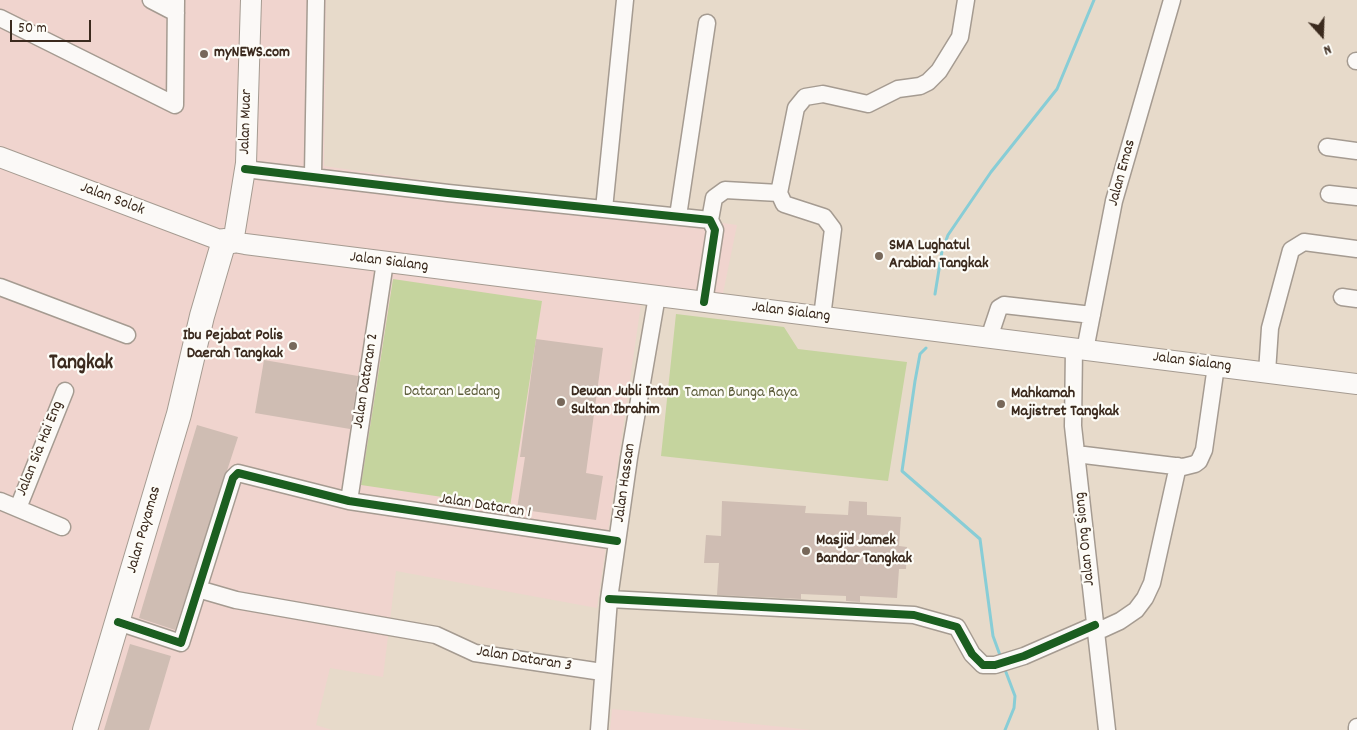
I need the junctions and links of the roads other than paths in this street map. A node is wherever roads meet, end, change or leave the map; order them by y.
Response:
1 (151, 0) edge
2 (240, 0) edge
3 (251, 0) edge
4 (316, 0) edge
5 (625, 0) edge
6 (966, 0) edge
7 (1172, 0) edge
8 (176, 7) edge
9 (0, 18) edge
10 (707, 23) dead end
11 (1327, 148) dead end
12 (1357, 151) edge
13 (0, 157) edge
14 (245, 169) junction
15 (313, 175) junction
16 (779, 193) junction
17 (1329, 194) dead end
18 (1357, 197) edge
19 (604, 210) junction
20 (685, 217) junction
21 (710, 220) junction
22 (229, 242) junction
23 (1357, 249) edge
24 (385, 262) junction
25 (0, 288) edge
26 (657, 296) junction
27 (704, 302) junction
28 (1092, 315) junction
29 (822, 317) junction
30 (127, 335) dead end
31 (989, 338) junction
32 (1079, 349) junction
33 (1216, 366) junction
34 (1267, 372) junction
35 (1357, 384) edge
36 (65, 391) dead end
37 (1076, 454) junction
38 (1178, 466) junction
39 (0, 501) edge
40 (349, 501) junction
41 (18, 508) junction
42 (62, 527) dead end
43 (617, 541) junction
44 (198, 588) junction
45 (609, 599) junction
46 (118, 622) junction
47 (1096, 629) junction
48 (602, 672) junction
49 (85, 730) edge
50 (599, 730) edge
51 (1107, 730) edge

1 - 8 street
2 - 22 main road, Jalan Muar
3 - 14 main road, Jalan Muar
4 - 15 street
5 - 19 street
6 - 16 street
7 - 28 street, Jalan Emas
8 - 9 street
10 - 20 street
11 - 12 street
13 - 22 main road, Jalan Solok
14 - 15 street
14 - 22 main road, Jalan Muar
15 - 19 street
16 - 21 street
16 - 29 street
17 - 18 street
19 - 20 street
20 - 21 street
21 - 27 street
22 - 24 main road, Jalan Sialang
22 - 46 highway, Jalan Payamas
23 - 34 street
24 - 26 main road, Jalan Sialang
24 - 40 street, Jalan Dataran 2
25 - 30 street
26 - 27 main road, Jalan Sialang
26 - 43 street, Jalan Hassan
27 - 29 main road, Jalan Sialang
28 - 31 street
28 - 32 street, Jalan Emas
29 - 31 main road, Jalan Sialang
31 - 32 main road, Jalan Sialang
32 - 33 main road, Jalan Sialang
32 - 37 street, Jalan Ong Siong
33 - 34 main road, Jalan Sialang
33 - 38 street
34 - 35 main road, Jalan Sialang
36 - 41 street, Jalan Sia Hai Eng
37 - 38 street
37 - 47 street, Jalan Ong Siong
38 - 47 street
39 - 41 street
40 - 43 street, Jalan Dataran 1
40 - 44 street, Jalan Dataran 1
41 - 42 street
43 - 45 street, Jalan Hassan
44 - 46 street
44 - 48 street, Jalan Dataran 3
45 - 47 street
45 - 48 street, Jalan Hassan
46 - 49 highway, Jalan Payamas
47 - 51 street, Jalan Ong Siong
48 - 50 street, Jalan Hassan

